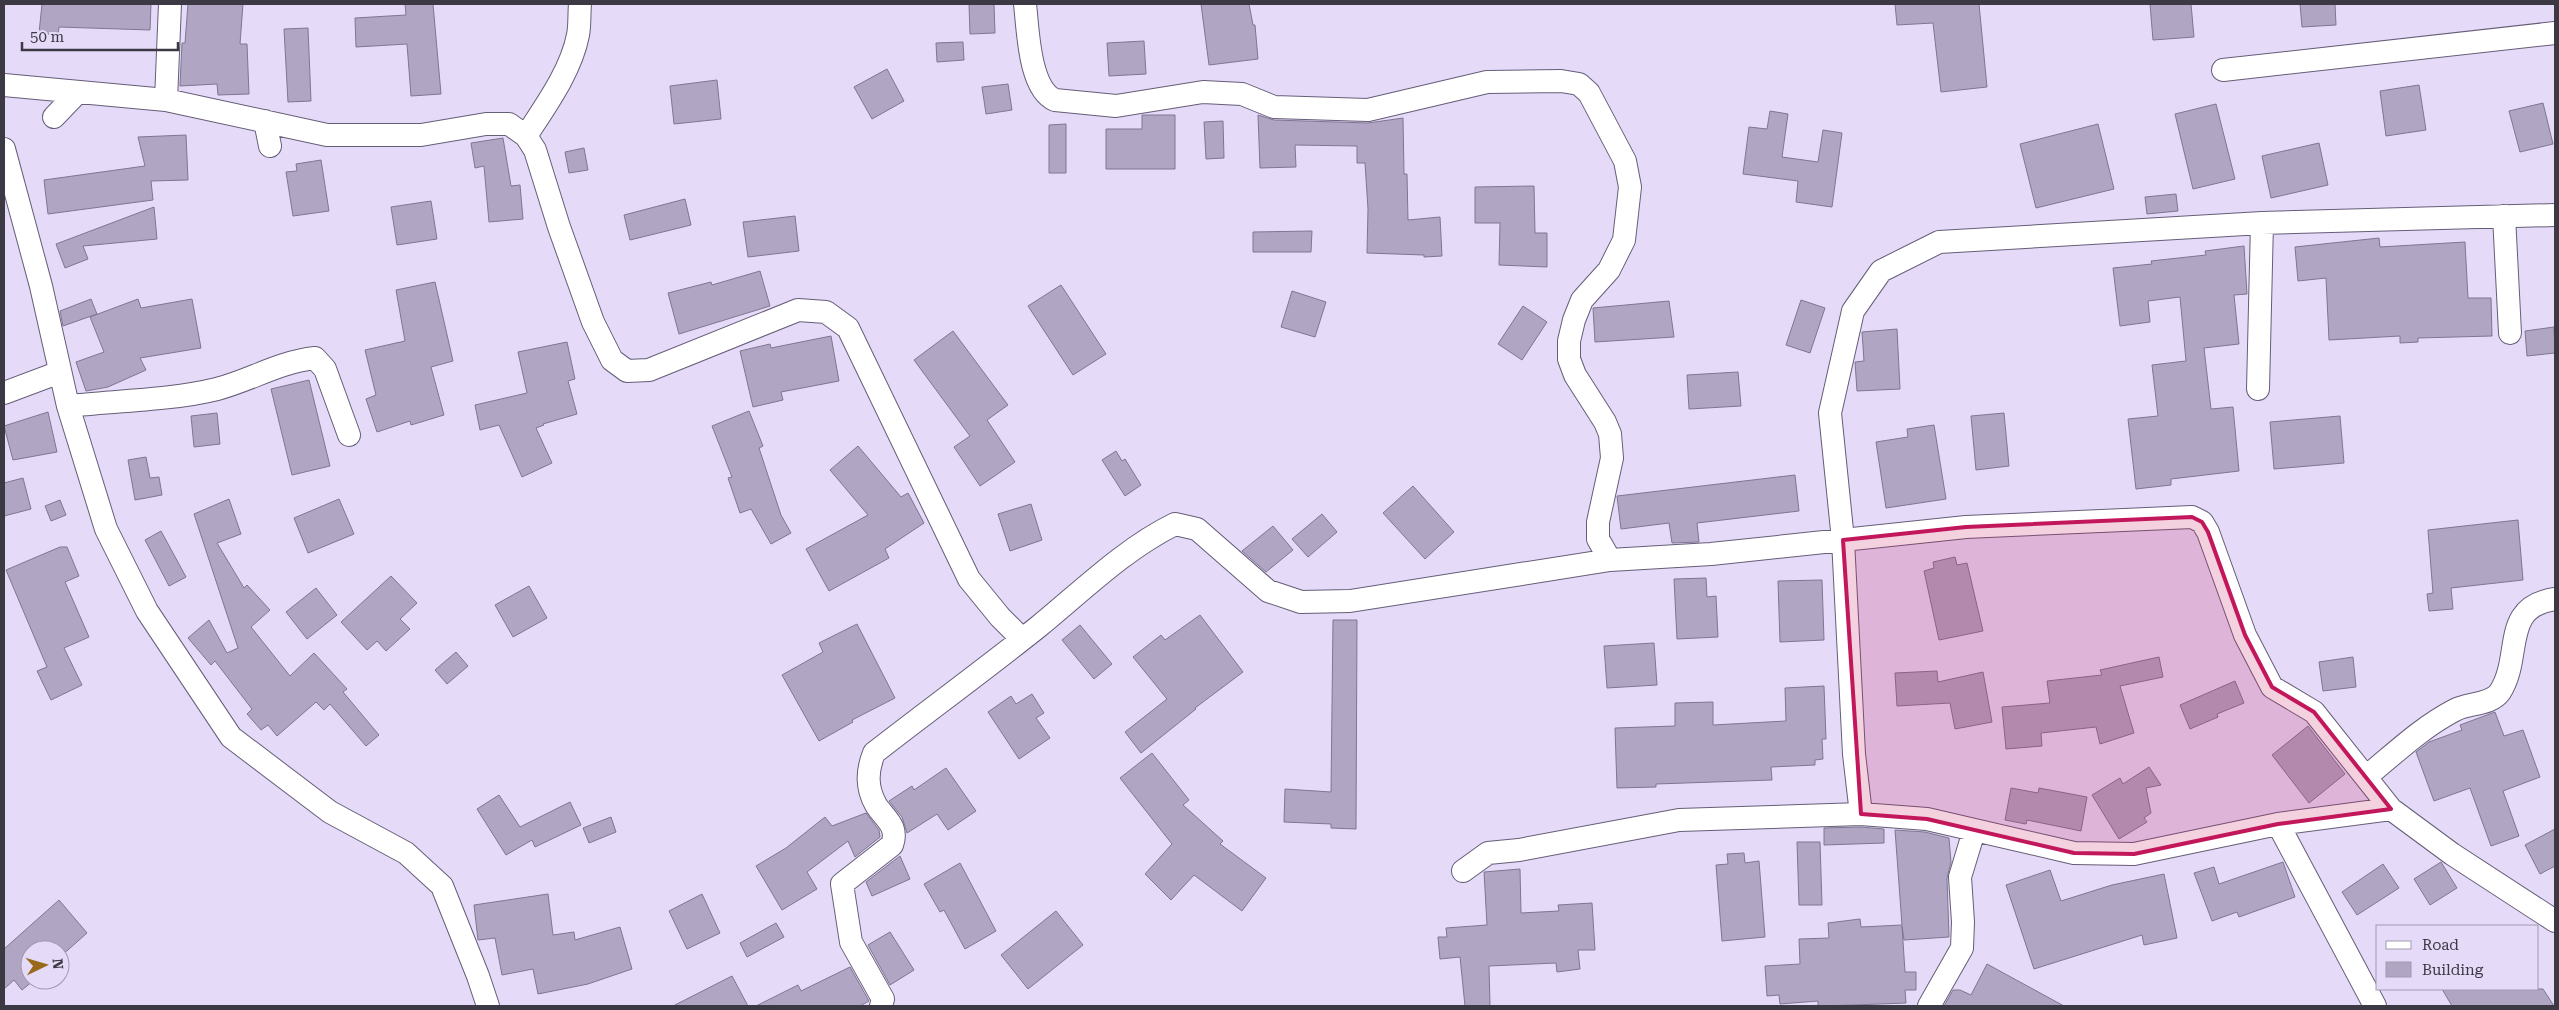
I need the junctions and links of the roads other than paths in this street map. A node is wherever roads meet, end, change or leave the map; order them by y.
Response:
1 (170, 4) edge
2 (580, 4) edge
3 (1025, 4) edge
4 (2555, 32) edge
5 (2223, 70) dead end
6 (4, 85) edge
7 (78, 92) junction
8 (166, 100) junction
9 (54, 117) dead end
10 (265, 121) junction
11 (526, 136) junction
12 (270, 146) dead end
13 (4, 149) edge
14 (2555, 215) edge
15 (2504, 216) junction
16 (2262, 223) junction
17 (2510, 333) dead end
18 (60, 372) junction
19 (2258, 389) dead end
20 (4, 393) edge
21 (68, 406) junction
22 (349, 435) dead end
23 (1843, 540) junction
24 (1610, 560) junction
25 (2555, 599) edge
26 (1022, 640) junction
27 (2366, 777) junction
28 (2391, 809) junction
29 (1861, 814) junction
30 (2278, 824) junction
31 (1974, 830) junction
32 (1462, 871) dead end
33 (2555, 921) edge
34 (488, 1006) edge
35 (881, 1006) edge
36 (1929, 1006) edge
37 (2375, 1006) edge

1 - 8 street
2 - 11 street
3 - 24 street
4 - 5 street
6 - 7 street
7 - 8 street
7 - 9 street
8 - 10 street
10 - 11 street
10 - 12 street
11 - 26 street
13 - 18 street
14 - 15 street
15 - 16 street
15 - 17 street
16 - 19 street
16 - 23 street
18 - 20 street
18 - 21 street
21 - 22 street
21 - 34 street
23 - 24 street
23 - 27 street
23 - 29 street
24 - 26 street
25 - 27 street
26 - 35 street
27 - 28 street
28 - 30 street
28 - 33 street
29 - 31 street
29 - 32 street
30 - 31 street
30 - 37 street
31 - 36 street

